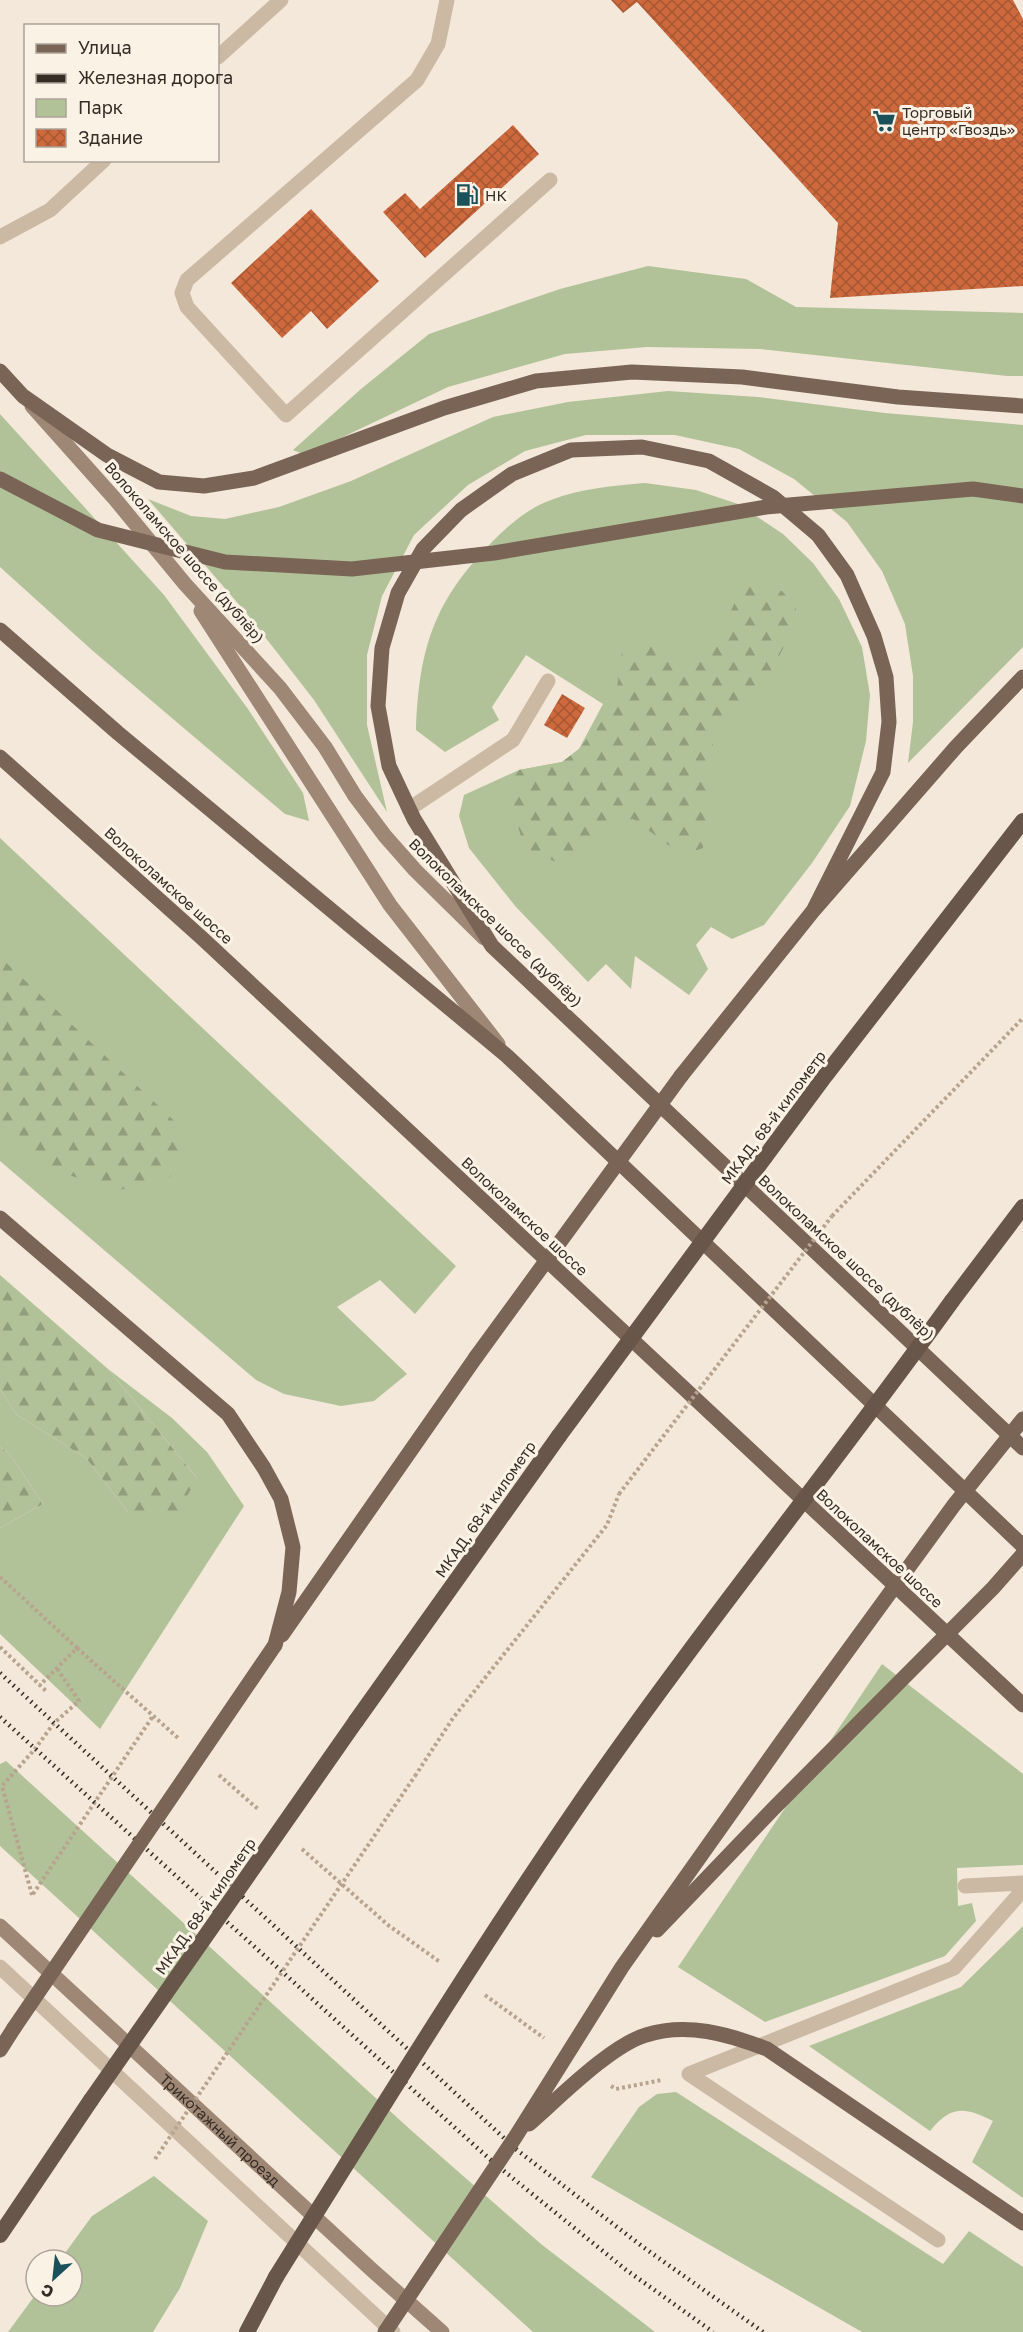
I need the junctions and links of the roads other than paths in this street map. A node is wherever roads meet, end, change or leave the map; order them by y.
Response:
1 (281, 0) edge
2 (447, 0) edge
3 (219, 56) edge
4 (102, 162) edge
5 (550, 180) dead end
6 (0, 237) edge
7 (0, 371) edge
8 (23, 396) junction
9 (1023, 406) edge
10 (0, 479) edge
11 (1023, 496) edge
12 (185, 584) junction
13 (0, 630) edge
14 (1023, 677) edge
15 (548, 681) dead end
16 (0, 757) edge
17 (409, 808) junction
18 (1023, 821) edge
19 (813, 911) junction
20 (492, 946) junction
21 (507, 1056) junction
22 (1023, 1207) edge
23 (0, 1218) edge
24 (1023, 1419) edge
25 (1023, 1448) edge
26 (1023, 1546) edge
27 (1023, 1554) edge
28 (275, 1645) junction
29 (1023, 1705) edge
30 (1023, 1883) edge
31 (966, 1886) dead end
32 (1023, 1890) edge
33 (0, 1926) edge
34 (0, 1967) edge
35 (622, 1967) junction
36 (0, 2050) edge
37 (516, 2136) junction
38 (1023, 2223) edge
39 (0, 2235) edge
40 (938, 2240) dead end
41 (247, 2332) edge
42 (385, 2332) edge
43 (393, 2332) edge
44 (442, 2332) edge

1 - 3 street
2 - 5 street
4 - 6 street
7 - 8 main road, Волоколамское шоссе (дублёр)
8 - 9 main road
8 - 12 main road, Волоколамское шоссе (дублёр)
10 - 11 main road, bridge
12 - 20 main road, Волоколамское шоссе (дублёр)
12 - 21 main road
13 - 21 main road
14 - 19 main road
15 - 17 street
16 - 29 main road, Волоколамское шоссе
17 - 19 main road
17 - 20 main road
18 - 39 highway, МКАД, 68-й километр, bridge
19 - 28 main road, bridge
20 - 25 main road, Волоколамское шоссе (дублёр)
21 - 26 main road
22 - 41 highway, bridge
23 - 28 main road
24 - 35 main road, bridge
27 - 35 main road, bridge
28 - 36 main road, bridge
30 - 31 street
32 - 40 street
33 - 44 main road, Трикотажный проезд
34 - 43 street
35 - 37 main road, bridge
37 - 38 main road, bridge
37 - 42 main road, bridge

